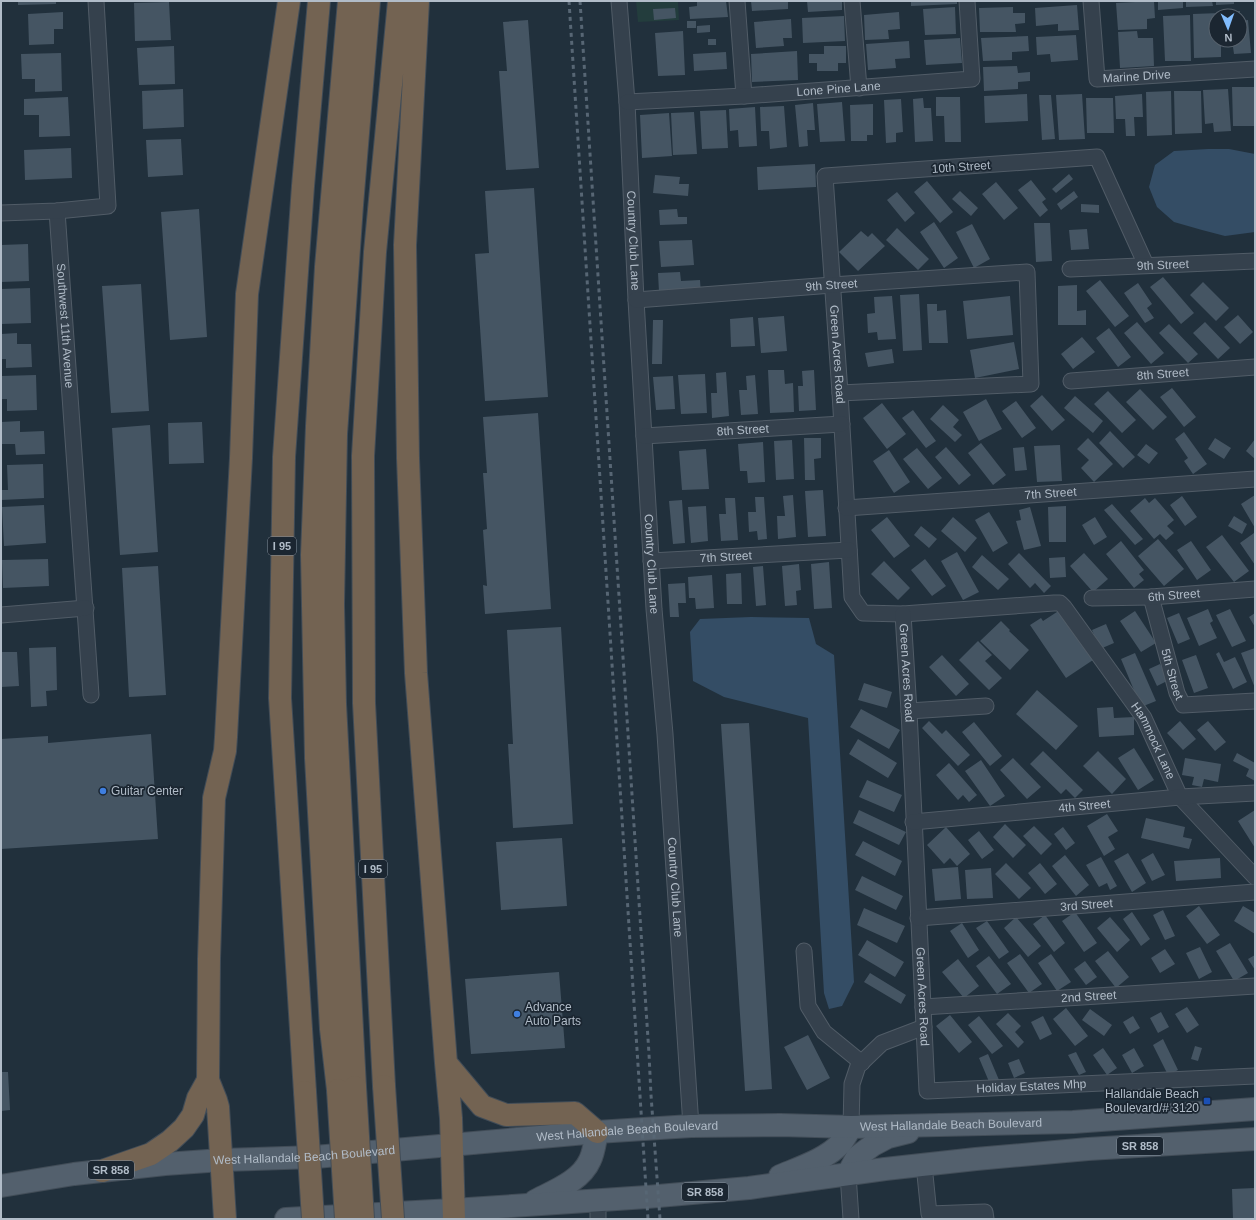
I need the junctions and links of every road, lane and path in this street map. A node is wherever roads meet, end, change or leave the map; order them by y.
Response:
1 (96, 1) edge
2 (289, 1) edge
3 (319, 1) edge
4 (349, 1) edge
5 (369, 1) edge
6 (399, 1) edge
7 (418, 1) edge
8 (619, 1) edge
9 (737, 1) edge
10 (852, 1) edge
11 (967, 1) edge
12 (1091, 1) edge
13 (1255, 69) edge
14 (859, 88) junction
15 (744, 96) junction
16 (626, 102) junction
17 (825, 176) joint
18 (57, 211) junction
19 (1, 213) edge
20 (1255, 261) edge
21 (1146, 265) junction
22 (1070, 269) dead end
23 (832, 285) junction
24 (636, 300) junction
25 (1255, 367) edge
26 (1071, 382) dead end
27 (840, 393) junction
28 (842, 424) junction
29 (644, 436) junction
30 (1255, 479) edge
31 (846, 508) junction
32 (849, 550) junction
33 (652, 561) junction
34 (1255, 589) edge
35 (1151, 597) junction
36 (1092, 598) dead end
37 (86, 608) junction
38 (903, 614) junction
39 (1, 615) edge
40 (91, 695) dead end
41 (1255, 701) edge
42 (986, 706) dead end
43 (909, 711) junction
44 (1255, 794) edge
45 (1180, 797) junction
46 (913, 822) junction
47 (1255, 877) edge
48 (1255, 892) edge
49 (918, 918) junction
50 (804, 950) dead end
51 (1255, 986) edge
52 (922, 1007) junction
53 (924, 1027) junction
54 (446, 1063) junction
55 (862, 1063) junction
56 (1255, 1076) edge
57 (208, 1080) junction
58 (346, 1089) junction
59 (927, 1091) joint
60 (1255, 1109) edge
61 (934, 1124) junction
62 (691, 1126) junction
63 (851, 1127) junction
64 (597, 1132) junction
65 (1253, 1139) edge
66 (452, 1146) junction
67 (222, 1160) junction
68 (924, 1165) junction
69 (102, 1171) junction
70 (848, 1174) junction
71 (1, 1186) edge
72 (749, 1188) junction
73 (528, 1205) junction
74 (598, 1209) edge
75 (453, 1214) edge
76 (225, 1219) edge
77 (286, 1219) edge
78 (313, 1219) edge
79 (346, 1219) edge
80 (363, 1219) edge
81 (393, 1219) edge
82 (851, 1219) edge
83 (986, 1219) edge

1 - 18 street
2 - 57 highway
3 - 78 highway, I 95, bridge
4 - 58 highway
5 - 58 highway
6 - 81 highway, I 95, bridge
7 - 54 highway
8 - 16 street, Country Club Lane
9 - 15 street
10 - 14 street
11 - 14 street, Lone Pine Lane
12 - 13 street, Marine Drive
14 - 15 street, Lone Pine Lane
15 - 16 street, Lone Pine Lane
16 - 24 street, Country Club Lane
17 - 21 street, 10th Street
17 - 23 street, Green Acres Road
18 - 19 street
18 - 37 street, Southwest 11th Avenue
20 - 21 street, 9th Street
21 - 22 street, 9th Street
23 - 24 street, 9th Street
23 - 27 street, Green Acres Road
23 - 27 street, 9th Street
24 - 29 street, Country Club Lane
25 - 26 street, 8th Street
27 - 28 street, Green Acres Road
28 - 29 street, 8th Street
28 - 31 street, Green Acres Road
29 - 33 street, Country Club Lane
30 - 31 street, 7th Street
31 - 32 street, Green Acres Road
32 - 33 street, 7th Street
32 - 38 street, Green Acres Road
33 - 62 street, Country Club Lane
34 - 35 street, 6th Street
35 - 36 street, 6th Street
35 - 41 street, 5th Street
37 - 39 street
37 - 40 street, Southwest 11th Avenue
38 - 43 street, Green Acres Road
38 - 45 street, Hammock Lane
42 - 43 street
43 - 46 street, Green Acres Road
44 - 45 street, 4th Street
45 - 46 street, 4th Street
45 - 47 street, Hammock Lane
46 - 49 street, Green Acres Road
48 - 49 street, 3rd Street
49 - 52 street, Green Acres Road
50 - 55 street
51 - 52 street, 2nd Street
52 - 53 street, Green Acres Road
53 - 55 street
53 - 59 street, Green Acres Road
54 - 64 highway
54 - 66 highway
55 - 63 street
56 - 59 street, Holiday Estates Mhp
57 - 67 highway
57 - 69 highway
58 - 79 highway, bridge
58 - 80 highway, bridge
60 - 61 main road, West Hallandale Beach Boulevard / SR 858
61 - 63 main road, West Hallandale Beach Boulevard / SR 858
61 - 70 main road
62 - 63 main road, West Hallandale Beach Boulevard / SR 858
62 - 64 main road, West Hallandale Beach Boulevard / SR 858
63 - 72 main road
64 - 66 main road, West Hallandale Beach Boulevard / SR 858
64 - 73 main road
65 - 68 main road, SR 858
66 - 67 main road, West Hallandale Beach Boulevard / SR 858
66 - 75 highway
67 - 69 main road, West Hallandale Beach Boulevard / SR 858
67 - 76 highway
68 - 70 main road, SR 858
68 - 83 street
69 - 71 main road, West Hallandale Beach Boulevard / SR 858
70 - 72 main road, SR 858
70 - 82 street
72 - 74 main road, SR 858
73 - 74 main road, SR 858
73 - 75 main road, SR 858
75 - 77 main road, SR 858

